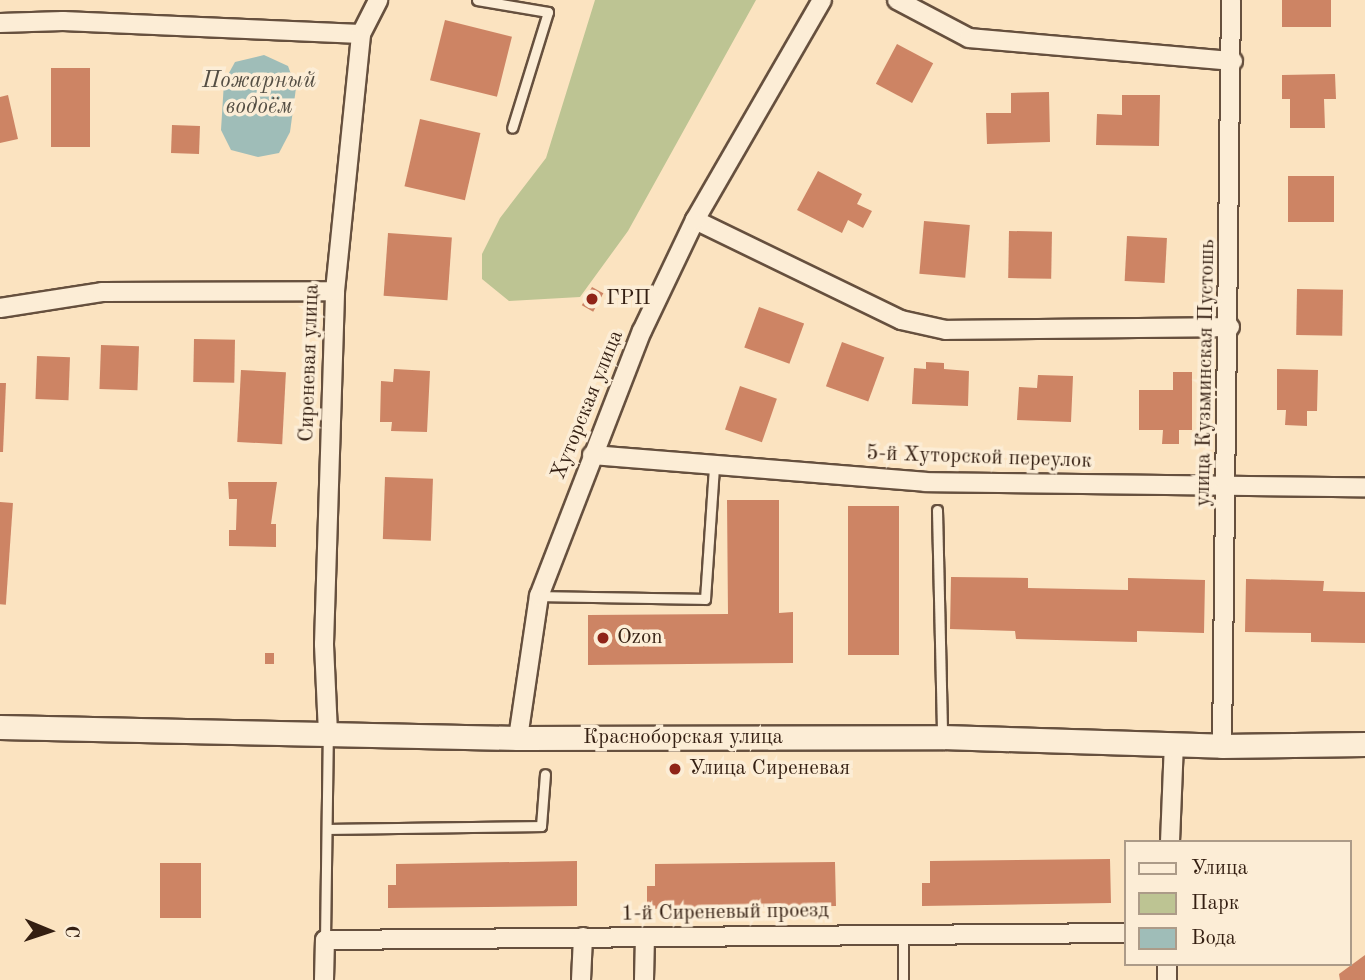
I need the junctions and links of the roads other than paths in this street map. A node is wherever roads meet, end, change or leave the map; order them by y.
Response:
1 (378, 0) edge
2 (477, 0) edge
3 (822, 0) edge
4 (897, 0) edge
5 (1231, 0) edge
6 (0, 23) edge
7 (361, 34) junction
8 (1233, 61) junction
9 (512, 128) dead end
10 (695, 220) junction
11 (335, 291) junction
12 (0, 309) edge
13 (1230, 327) junction
14 (592, 455) junction
15 (714, 467) junction
16 (1228, 486) junction
17 (1365, 487) edge
18 (937, 510) dead end
19 (539, 596) junction
20 (0, 727) edge
21 (328, 733) junction
22 (942, 737) junction
23 (518, 738) junction
24 (1174, 743) junction
25 (1365, 744) edge
26 (1222, 746) junction
27 (545, 774) dead end
28 (329, 829) junction
29 (1170, 840) edge
30 (1124, 933) edge
31 (903, 935) junction
32 (583, 937) junction
33 (645, 937) junction
34 (325, 940) junction
35 (324, 980) edge
36 (581, 980) edge
37 (644, 980) edge
38 (903, 980) edge

1 - 7 street, Сиреневая улица
2 - 9 lane
3 - 10 street, Хуторская улица
4 - 8 street
5 - 8 street, улица Кузьминская Пустошь
6 - 7 street
7 - 11 street, Сиреневая улица
8 - 13 street, улица Кузьминская Пустошь
10 - 13 street
10 - 14 street, Хуторская улица
11 - 12 street
11 - 21 street, Сиреневая улица
13 - 16 street, улица Кузьминская Пустошь
14 - 15 street, 5-й Хуторской переулок
14 - 19 street, Хуторская улица
15 - 16 street, 5-й Хуторской переулок
15 - 19 lane
16 - 17 street, 5-й Хуторской переулок
16 - 26 street, улица Кузьминская Пустошь
18 - 22 lane
19 - 23 street, Хуторская улица
20 - 21 street, Красноборская улица
21 - 23 street, Красноборская улица
21 - 28 lane
22 - 23 street, Красноборская улица
22 - 24 street, Красноборская улица
24 - 26 street, Красноборская улица
24 - 29 street
25 - 26 street, Красноборская улица
27 - 28 lane
28 - 34 lane
30 - 31 street, 1-й Сиреневый проезд
31 - 33 street, 1-й Сиреневый проезд
31 - 38 lane
32 - 33 street, 1-й Сиреневый проезд
32 - 34 street, 1-й Сиреневый проезд
32 - 36 street
33 - 37 street
34 - 35 street

